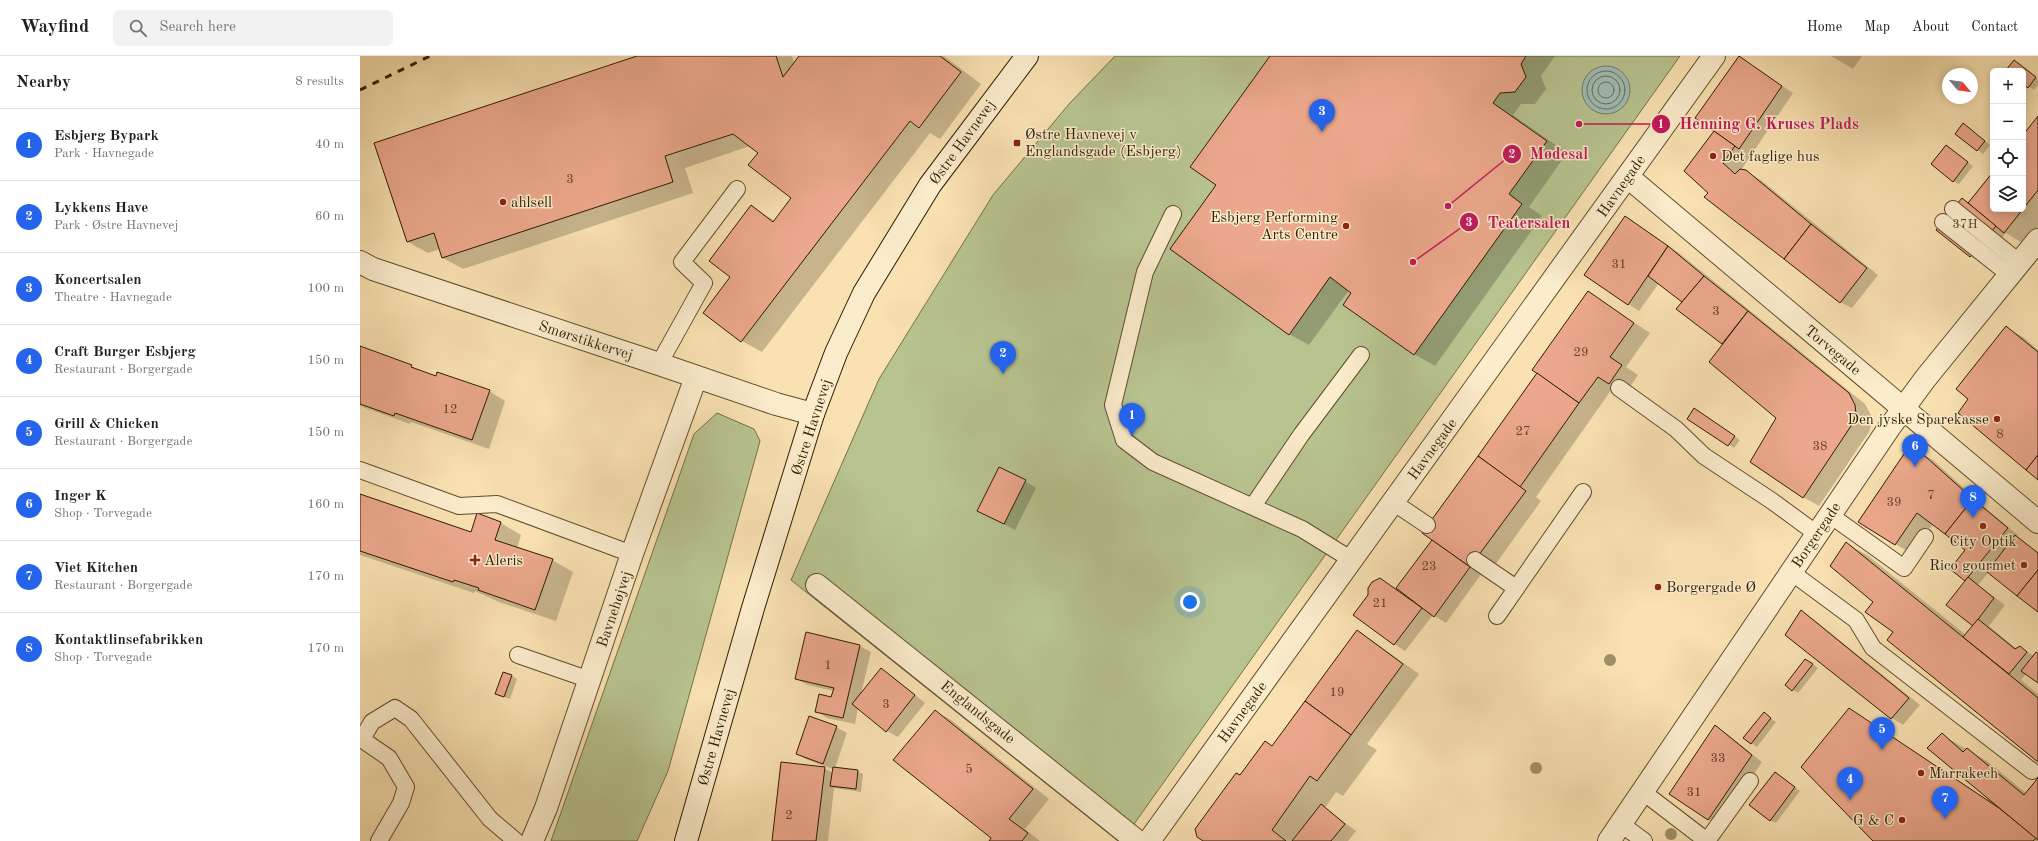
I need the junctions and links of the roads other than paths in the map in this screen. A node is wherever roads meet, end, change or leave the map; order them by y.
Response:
1 (1714, 56) edge
2 (1019, 59) edge
3 (1628, 177) junction
4 (737, 190) dead end
5 (1953, 209) dead end
6 (1174, 214) dead end
7 (1943, 222) dead end
8 (2038, 240) edge
9 (360, 262) edge
10 (2015, 269) junction
11 (1361, 355) dead end
12 (659, 364) junction
13 (696, 377) junction
14 (1619, 388) dead end
15 (1904, 409) junction
16 (813, 414) junction
17 (360, 470) edge
18 (1583, 492) dead end
19 (1393, 502) junction
20 (1253, 506) junction
21 (1830, 515) junction
22 (2038, 522) edge
23 (1427, 526) dead end
24 (1817, 534) junction
25 (1925, 537) dead end
26 (632, 554) junction
27 (1352, 560) junction
28 (1475, 560) dead end
29 (1791, 572) junction
30 (817, 585) dead end
31 (1516, 588) junction
32 (1497, 616) dead end
33 (518, 655) dead end
34 (590, 680) junction
35 (361, 739) edge
36 (2032, 771) dead end
37 (1750, 782) dead end
38 (1643, 792) junction
39 (1615, 832) edge
40 (379, 841) edge
41 (516, 841) edge
42 (532, 841) edge
43 (686, 841) edge
44 (1138, 841) edge
45 (1149, 841) edge
46 (1644, 841) edge
47 (1707, 841) edge

1 - 3 street, Havnegade
2 - 16 street, Østre Havnevej
3 - 15 street, Torvegade
3 - 19 street, Havnegade
4 - 12 lane
5 - 10 lane
6 - 20 lane
7 - 10 lane
8 - 10 street, Borgergade
9 - 12 street, Smørstikkervej
10 - 15 street, Borgergade
11 - 20 lane
12 - 13 street, Smørstikkervej
13 - 16 street, Smørstikkervej
13 - 26 street, Bavnehøjvej
14 - 24 lane
15 - 21 street, Borgergade
15 - 22 street, Torvegade
16 - 43 street, Østre Havnevej
17 - 26 lane
18 - 31 lane
19 - 23 lane
19 - 27 street, Havnegade
20 - 27 lane
21 - 24 street, Borgergade
21 - 25 lane
24 - 29 street, Borgergade
26 - 34 street, Bavnehøjvej
27 - 45 street, Havnegade
28 - 31 lane
29 - 36 lane
29 - 38 street, Borgergade
30 - 44 street, Englandsgade
31 - 32 lane
33 - 34 lane
34 - 42 street, Bavnehøjvej
35 - 40 lane
35 - 41 lane
37 - 47 lane
38 - 39 street, Borgergade
38 - 47 lane
39 - 46 lane

